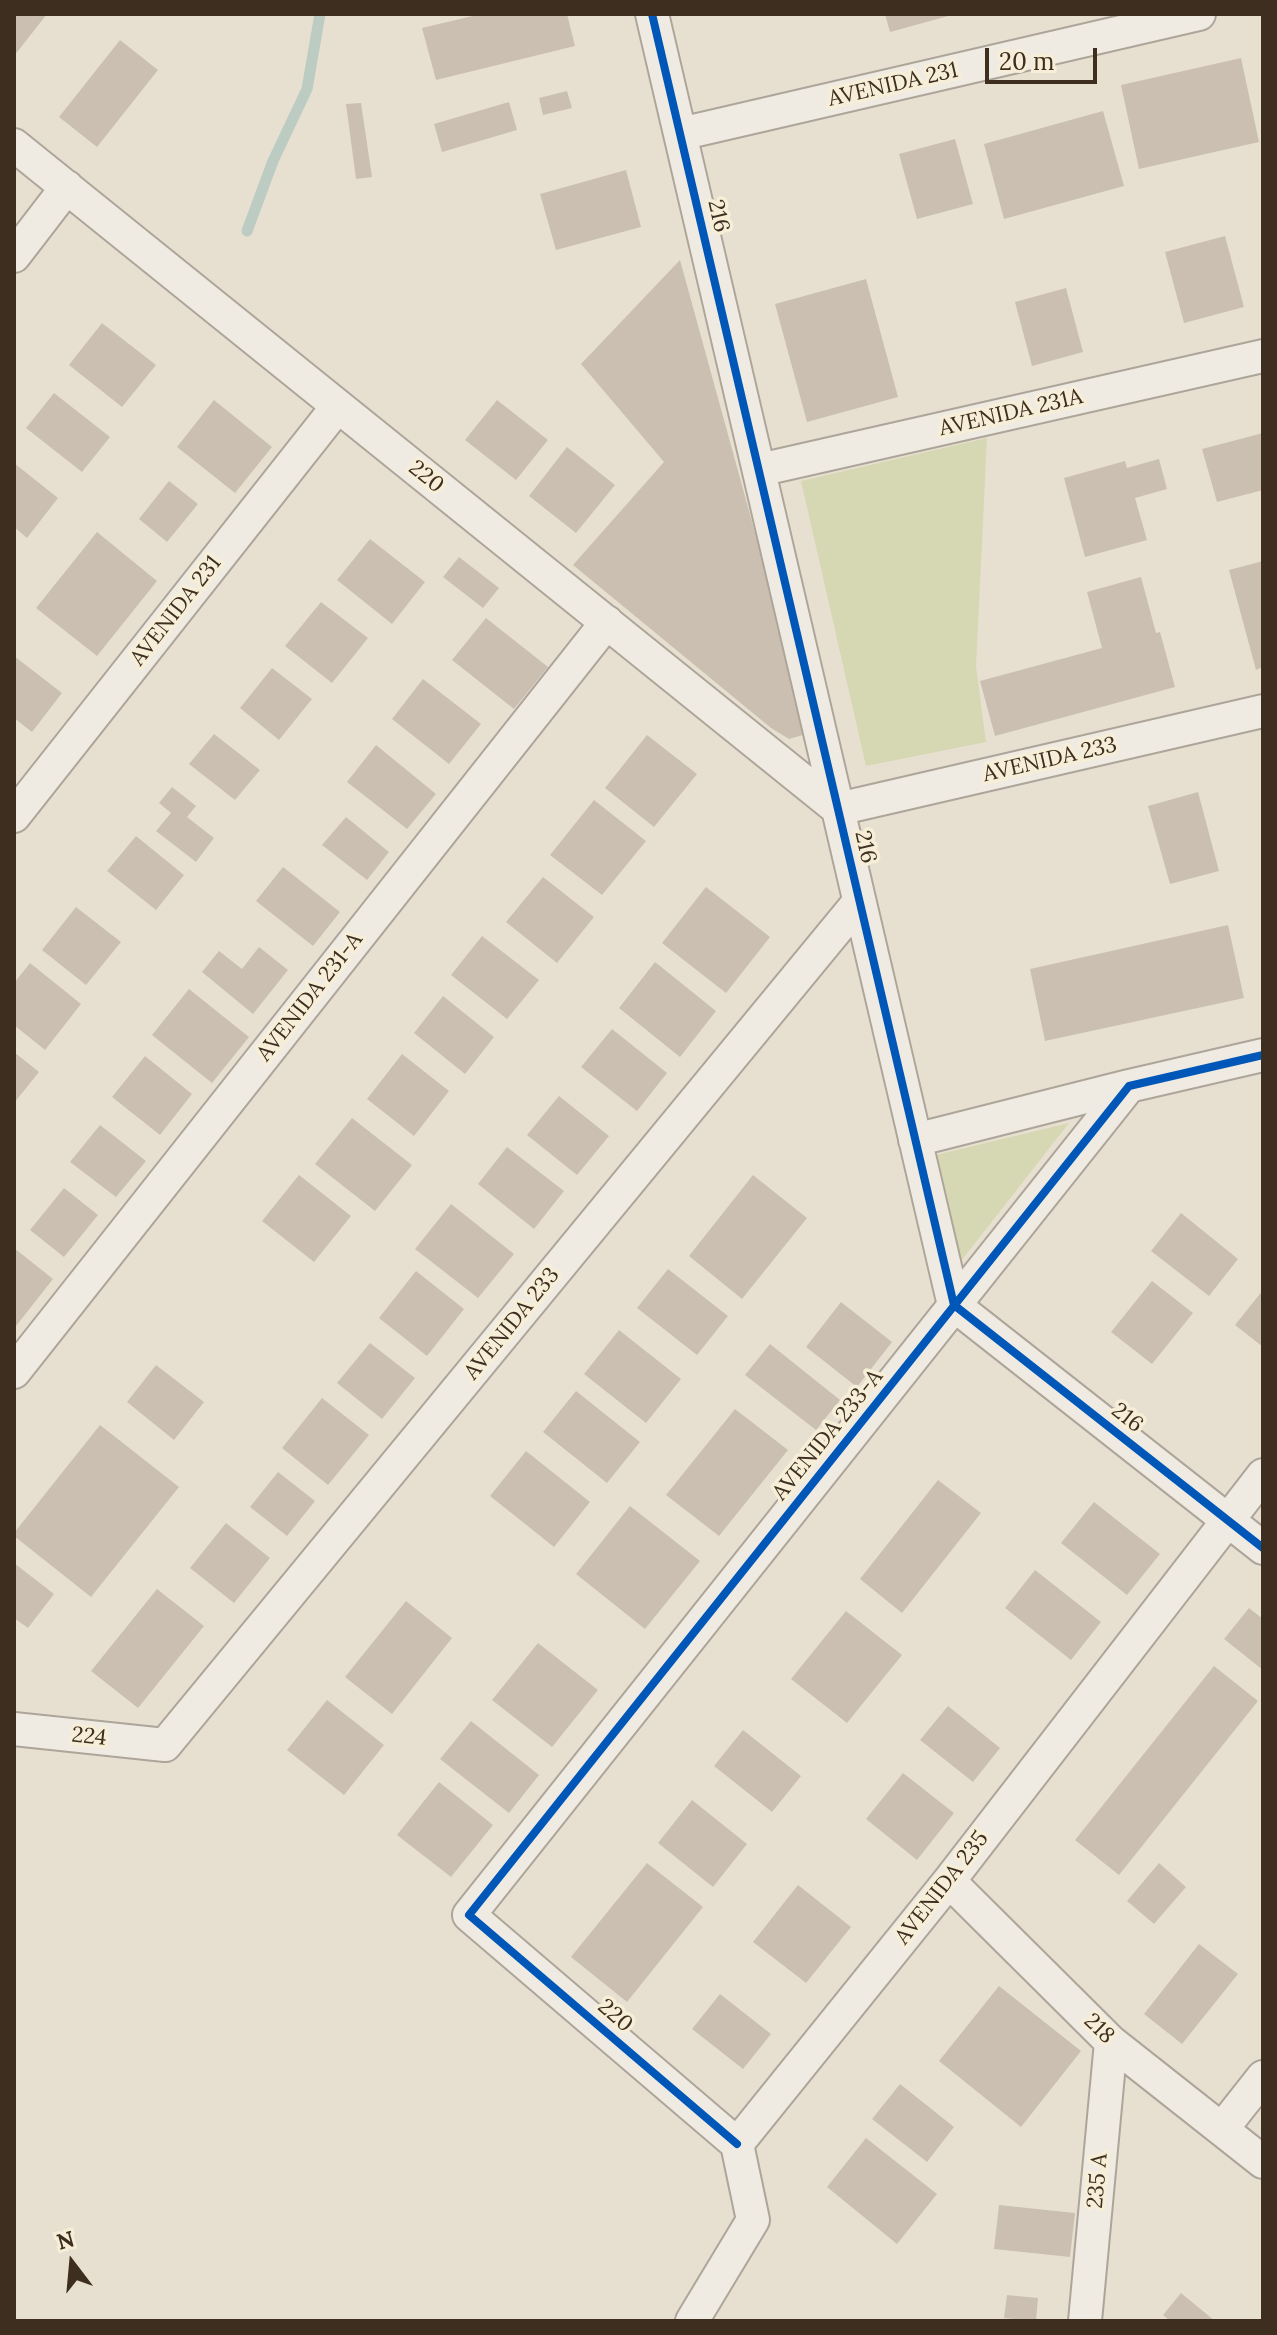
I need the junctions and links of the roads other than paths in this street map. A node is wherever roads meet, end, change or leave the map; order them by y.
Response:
1 (652, 14) edge
2 (1199, 14) edge
3 (680, 134) junction
4 (14, 145) edge
5 (67, 187) junction
6 (14, 256) edge
7 (1263, 356) edge
8 (338, 406) junction
9 (759, 470) junction
10 (607, 622) junction
11 (1263, 711) edge
12 (838, 809) junction
13 (14, 816) edge
14 (859, 902) junction
15 (1263, 1055) edge
16 (1129, 1086) junction
17 (915, 1140) junction
18 (954, 1305) junction
19 (14, 1372) edge
20 (1263, 1475) edge
21 (1227, 1520) junction
22 (1263, 1548) edge
23 (14, 1729) edge
24 (165, 1745) joint
25 (949, 1881) junction
26 (469, 1915) joint
27 (1111, 2042) junction
28 (1263, 2077) edge
29 (1222, 2129) junction
30 (737, 2144) junction
31 (1263, 2162) edge
32 (692, 2321) edge
33 (1085, 2321) edge

1 - 3 street, 216
2 - 3 street, AVENIDA 231
3 - 9 street, 216
4 - 5 street, 220
5 - 6 street
5 - 8 street, 220
7 - 9 street, AVENIDA 231A
8 - 10 street, 220
8 - 13 street, AVENIDA 231
9 - 12 street, 216
10 - 12 street, 220
10 - 19 street, AVENIDA 231-A
11 - 12 street, AVENIDA 233
12 - 14 street, 216
14 - 17 street, 216
14 - 24 street, AVENIDA 233
15 - 16 street
16 - 17 street
16 - 18 street, AVENIDA 233-A
17 - 18 street, 216
18 - 21 street, 216
18 - 26 street, AVENIDA 233-A
20 - 21 street, AVENIDA 235
21 - 22 street, 216
21 - 25 street, AVENIDA 235
23 - 24 street, 224
25 - 27 street, 218
25 - 30 street, AVENIDA 235
26 - 30 street, 220
27 - 29 street, 218
27 - 33 street, 235 A
28 - 29 street
29 - 31 street, 218
30 - 32 street

